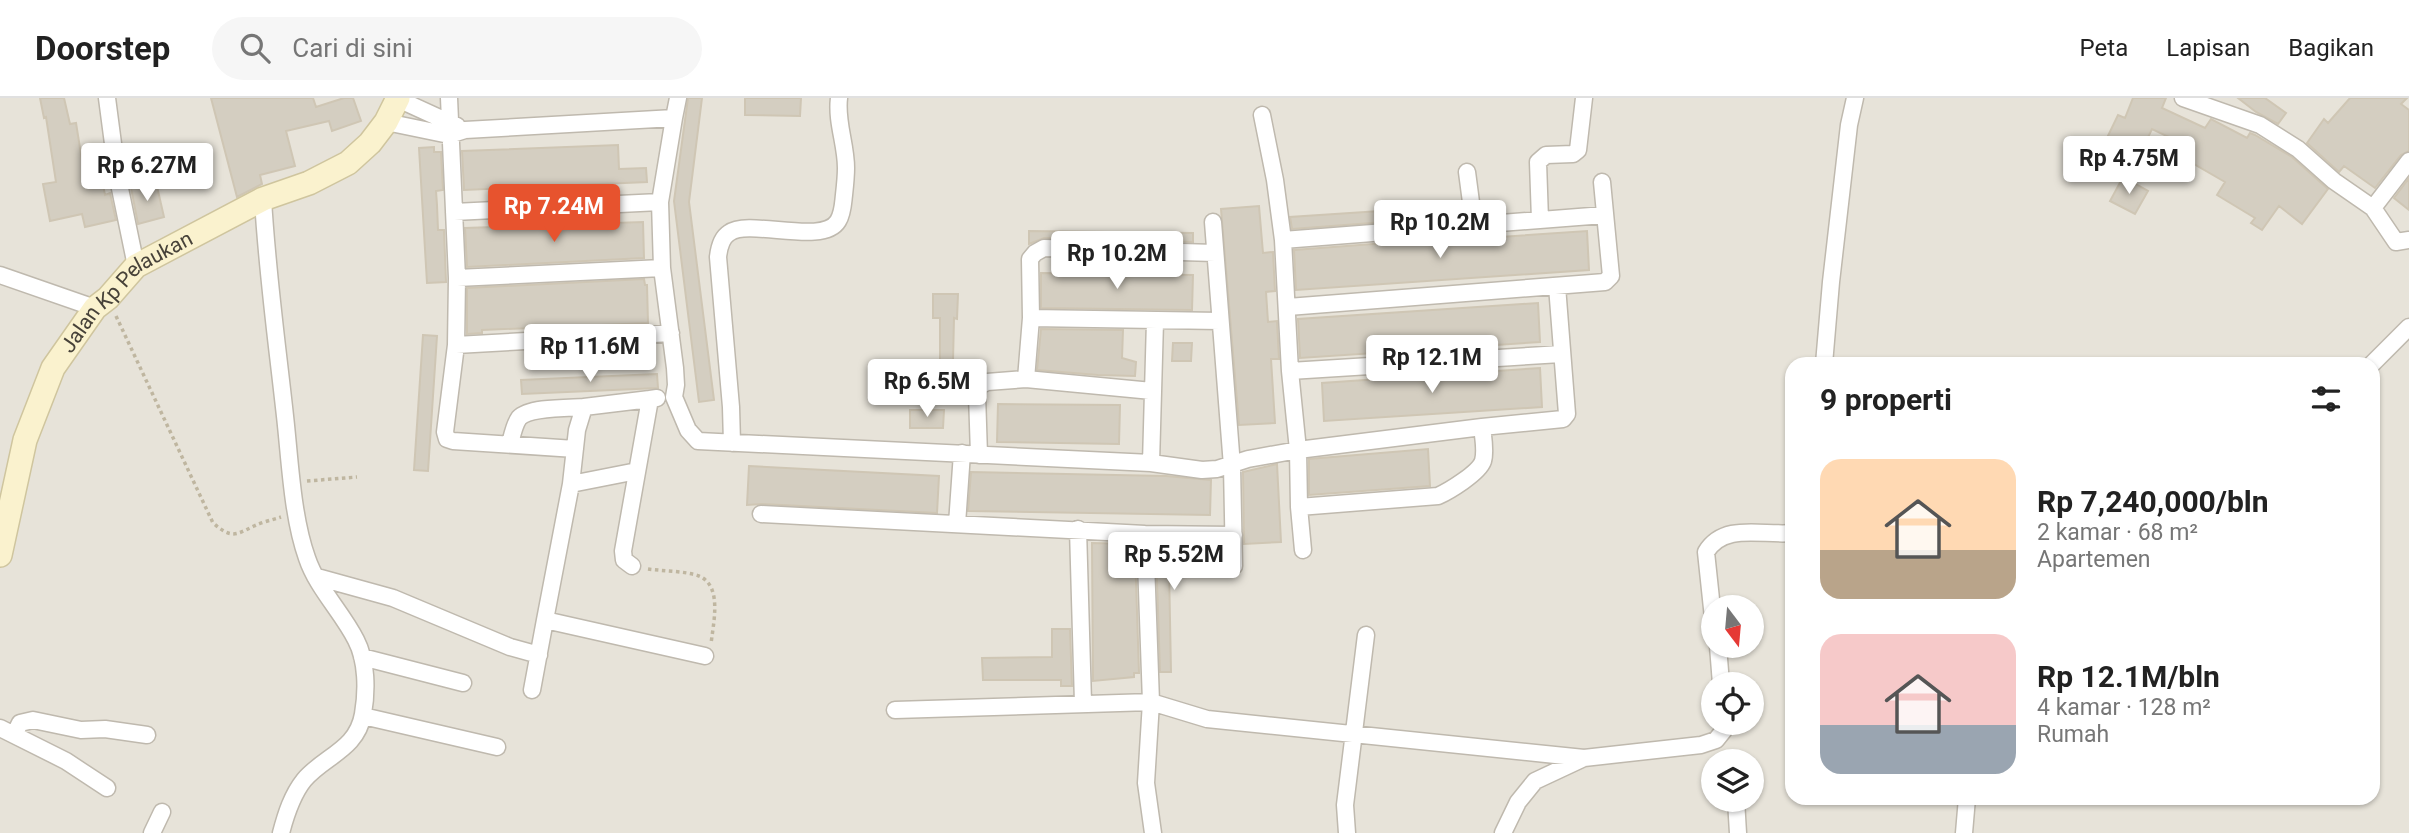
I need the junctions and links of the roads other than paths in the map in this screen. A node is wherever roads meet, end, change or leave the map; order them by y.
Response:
1 (107, 98) edge
2 (449, 98) edge
3 (677, 98) edge
4 (839, 98) edge
5 (1584, 98) edge
6 (1855, 98) edge
7 (2183, 98) edge
8 (398, 99) edge
9 (1262, 115) dead end
10 (674, 118) junction
11 (386, 122) junction
12 (450, 128) junction
13 (2409, 161) edge
14 (1467, 172) dead end
15 (1602, 182) dead end
16 (263, 199) junction
17 (660, 202) junction
18 (2373, 208) junction
19 (454, 212) junction
20 (1604, 215) junction
21 (1540, 220) junction
22 (1213, 222) dead end
23 (1474, 225) junction
24 (1283, 240) junction
25 (2409, 240) edge
26 (1215, 253) junction
27 (136, 266) junction
28 (662, 268) junction
29 (0, 275) edge
30 (457, 278) junction
31 (1556, 286) junction
32 (102, 303) junction
33 (1287, 307) junction
34 (1031, 318) junction
35 (1156, 321) junction
36 (1220, 321) junction
37 (2409, 327) edge
38 (671, 333) junction
39 (456, 345) junction
40 (1561, 354) junction
41 (1825, 357) edge
42 (2379, 357) edge
43 (1290, 371) junction
44 (1026, 379) junction
45 (1152, 391) junction
46 (674, 397) junction
47 (650, 399) junction
48 (584, 407) junction
49 (1482, 427) junction
50 (732, 443) junction
51 (510, 444) junction
52 (575, 449) junction
53 (1298, 450) junction
54 (962, 453) junction
55 (979, 455) junction
56 (1151, 463) junction
57 (1232, 466) junction
58 (637, 471) junction
59 (570, 484) junction
60 (1299, 507) junction
61 (761, 514) dead end
62 (957, 524) junction
63 (1079, 529) junction
64 (1785, 533) edge
65 (1145, 534) junction
66 (1234, 535) junction
67 (1303, 550) dead end
68 (0, 555) edge
69 (632, 566) road end
70 (1234, 566) dead end
71 (317, 577) junction
72 (1711, 595) edge
73 (545, 621) junction
74 (1366, 635) dead end
75 (538, 655) junction
76 (705, 656) road end
77 (362, 657) junction
78 (463, 683) dead end
79 (532, 690) dead end
80 (1151, 702) junction
81 (1083, 704) junction
82 (895, 710) dead end
83 (363, 716) junction
84 (7, 732) edge
85 (147, 735) dead end
86 (1354, 735) junction
87 (1720, 735) edge
88 (497, 747) dead end
89 (1584, 758) junction
90 (107, 788) dead end
91 (1966, 805) edge
92 (162, 812) dead end
93 (1737, 812) edge
94 (152, 833) edge
95 (281, 833) edge
96 (1153, 833) edge
97 (1347, 833) edge
98 (1503, 833) edge
99 (1738, 833) edge
100 (1964, 833) edge

1 - 27 street
2 - 12 street
3 - 10 street
4 - 50 street
5 - 21 street
6 - 41 street
7 - 18 street
8 - 11 street, Jalan Kp Pelaukan
8 - 12 street
9 - 24 street
10 - 12 street
10 - 17 street
11 - 12 street
11 - 16 street, Jalan Kp Pelaukan
12 - 19 street
13 - 18 street
14 - 23 street
15 - 20 street
16 - 27 street, Jalan Kp Pelaukan
16 - 71 street
17 - 19 street
17 - 28 street
18 - 25 street
19 - 30 street
20 - 21 street
20 - 31 street
21 - 23 street
22 - 26 street
23 - 24 street
24 - 33 street
26 - 34 street
26 - 36 street
27 - 32 street, Jalan Kp Pelaukan
28 - 30 street
28 - 38 street
29 - 32 street
30 - 39 street
31 - 33 street
31 - 40 street
32 - 68 street, Jalan Kp Pelaukan
33 - 43 street
34 - 35 street
34 - 44 street
35 - 36 street
35 - 45 street
36 - 57 street
37 - 42 street
38 - 39 street
38 - 46 street
39 - 51 street
40 - 43 street
40 - 49 street
43 - 53 street
44 - 45 street
44 - 55 street
45 - 56 street
46 - 47 street
46 - 50 street
47 - 48 street
47 - 58 street
48 - 51 street
48 - 52 street
49 - 53 street
49 - 60 street
50 - 54 street
51 - 52 street
52 - 59 street
53 - 57 street
53 - 60 street
54 - 55 street
54 - 62 street
55 - 56 street
56 - 57 street
57 - 66 street
58 - 59 street
58 - 69 street
59 - 73 street
60 - 67 street
61 - 62 street
62 - 63 street
63 - 65 street
63 - 81 street
64 - 72 street
65 - 66 street
65 - 80 street
66 - 70 street
71 - 75 street
71 - 77 street
73 - 75 street
73 - 76 street
74 - 86 street
75 - 79 street
77 - 78 street
77 - 83 street
80 - 81 street
80 - 86 street
80 - 96 street
81 - 82 street
83 - 88 street
83 - 95 street
84 - 85 street
84 - 90 street
86 - 89 street
86 - 97 street
87 - 89 street
89 - 98 street
91 - 100 street
92 - 94 street
93 - 99 street

